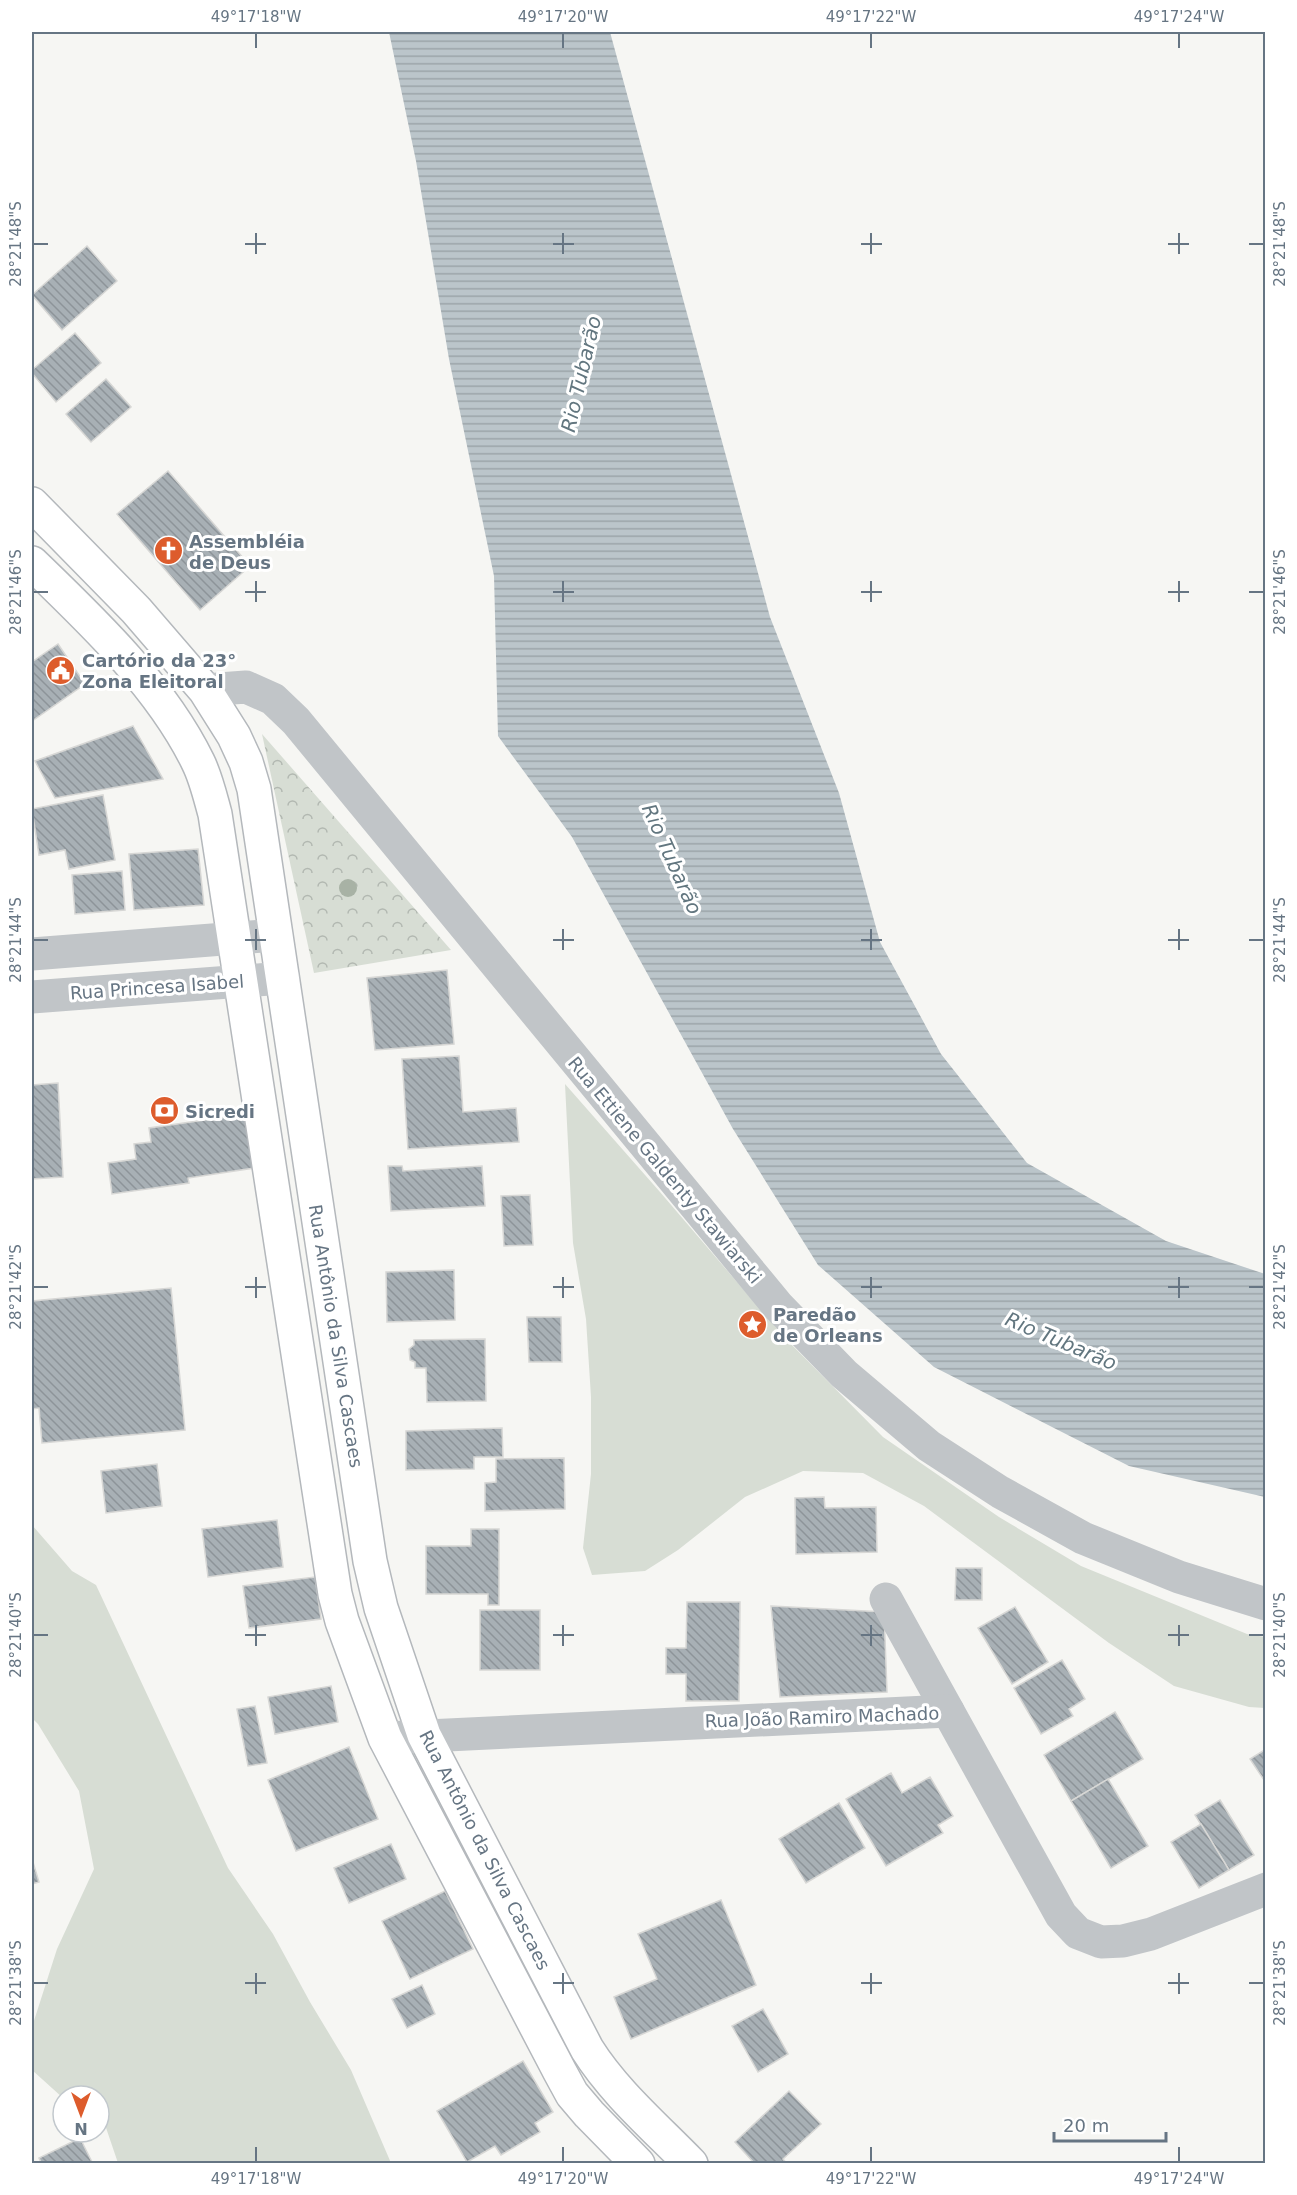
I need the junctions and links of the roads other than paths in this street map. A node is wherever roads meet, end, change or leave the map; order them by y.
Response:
1 (32, 504) edge
2 (32, 563) edge
3 (204, 690) junction
4 (170, 713) junction
5 (276, 935) junction
6 (234, 938) junction
7 (32, 954) edge
8 (283, 978) junction
9 (241, 981) junction
10 (32, 997) edge
11 (886, 1599) dead end
12 (1266, 1604) edge
13 (948, 1710) junction
14 (424, 1735) junction
15 (385, 1738) junction
16 (1266, 1889) edge
17 (638, 2163) edge
18 (691, 2163) edge

1 - 3 main road, Rua Antônio da Silva Cascaes
2 - 4 main road, Rua Antônio da Silva Cascaes
3 - 4 main road
3 - 5 main road, Rua Antônio da Silva Cascaes
3 - 12 street, Rua Ettiene Galdenty Stawiarski
4 - 6 main road, Rua Antônio da Silva Cascaes
5 - 6 street
5 - 8 main road, Rua Antônio da Silva Cascaes
6 - 7 street
6 - 9 main road, Rua Antônio da Silva Cascaes
8 - 9 street, Rua Princesa Isabel
8 - 14 main road, Rua Antônio da Silva Cascaes
9 - 10 street, Rua Princesa Isabel
9 - 15 main road, Rua Antônio da Silva Cascaes
11 - 13 street
13 - 14 street, Rua João Ramiro Machado
13 - 16 street, Rua João Ramiro Machado
14 - 15 street, Rua João Ramiro Machado
14 - 18 main road, Rua Antônio da Silva Cascaes
15 - 17 main road, Rua Antônio da Silva Cascaes

